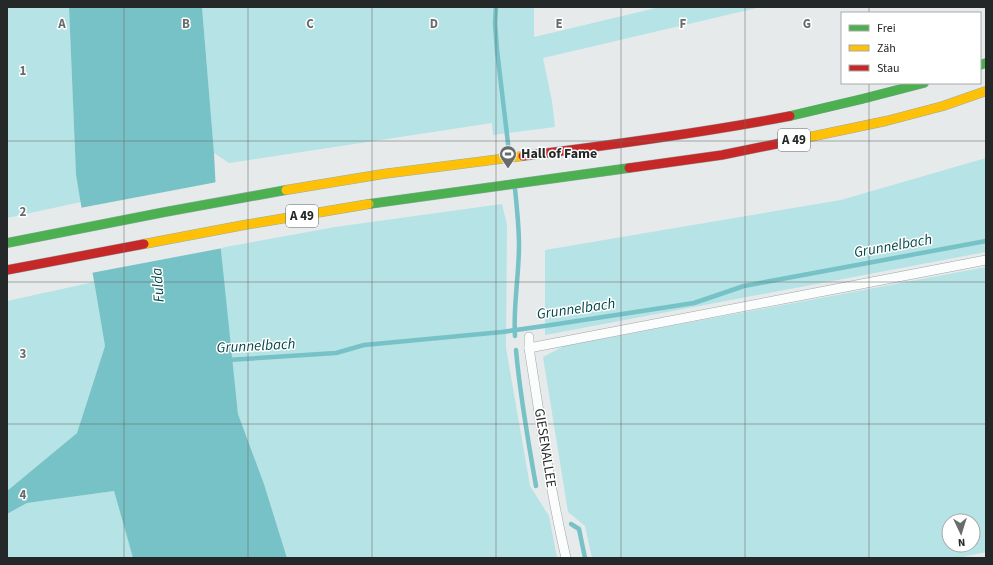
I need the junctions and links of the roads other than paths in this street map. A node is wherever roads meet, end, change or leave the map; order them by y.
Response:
1 (920, 84) edge
2 (986, 91) edge
3 (7, 243) edge
4 (986, 260) edge
5 (7, 270) edge
6 (529, 337) dead end
7 (529, 348) junction
8 (566, 558) edge

1 - 3 highway, A 49
2 - 5 highway, A 49
4 - 7 lane
6 - 7 lane, GIESENALLEE
7 - 8 lane, GIESENALLEE

